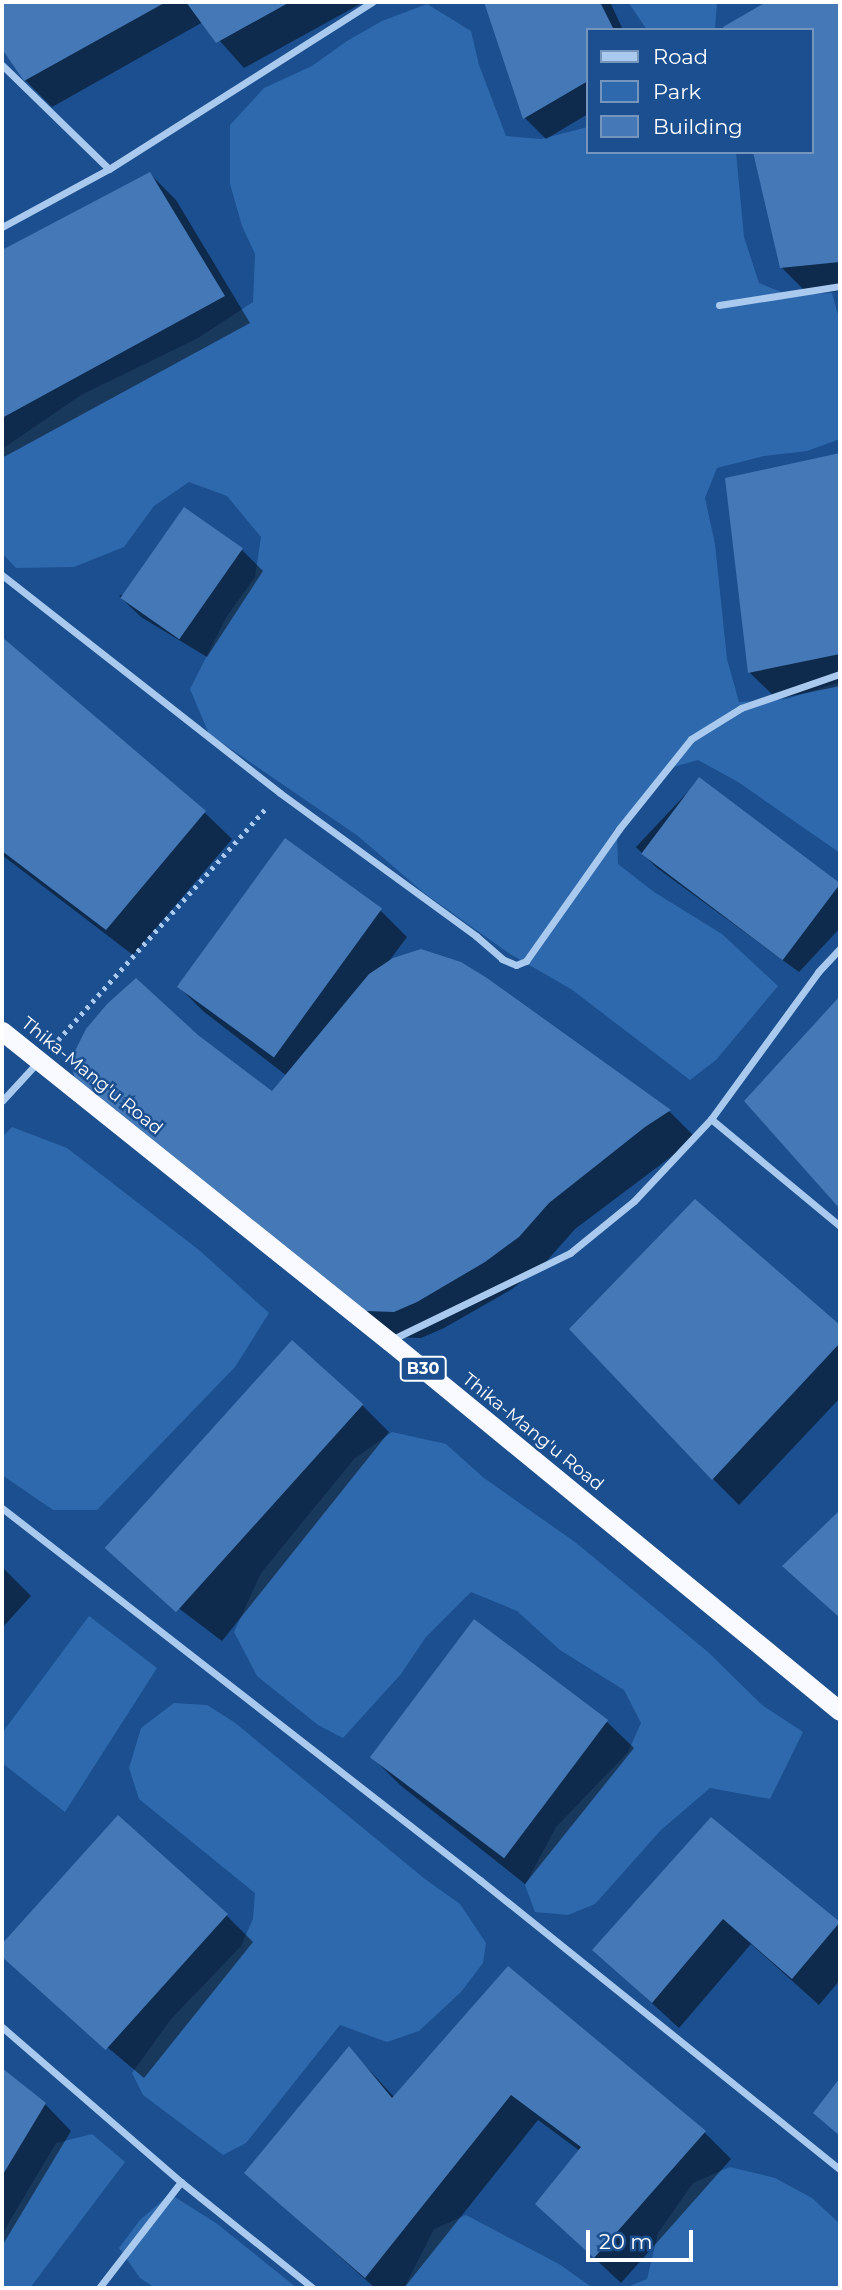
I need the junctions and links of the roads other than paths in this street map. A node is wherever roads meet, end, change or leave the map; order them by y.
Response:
1 (372, 2) edge
2 (2, 65) edge
3 (109, 169) junction
4 (2, 226) edge
5 (840, 286) edge
6 (719, 305) dead end
7 (2, 576) edge
8 (840, 674) edge
9 (840, 948) edge
10 (2, 1031) edge
11 (39, 1061) junction
12 (2, 1101) edge
13 (711, 1119) junction
14 (840, 1226) edge
15 (389, 1341) junction
16 (2, 1508) edge
17 (840, 1711) edge
18 (2, 2027) edge
19 (840, 2169) edge
20 (181, 2182) junction
21 (99, 2288) edge
22 (313, 2288) edge

1 - 3 street
2 - 3 street
3 - 4 street
5 - 6 street
7 - 8 street
9 - 13 street
10 - 11 highway, Thika-Mang'u Road / B30
11 - 12 street
11 - 15 highway, Thika-Mang'u Road / B30
13 - 14 street
13 - 15 street
15 - 17 highway, Thika-Mang'u Road / B30
16 - 19 street
18 - 20 street
20 - 21 street
20 - 22 street

